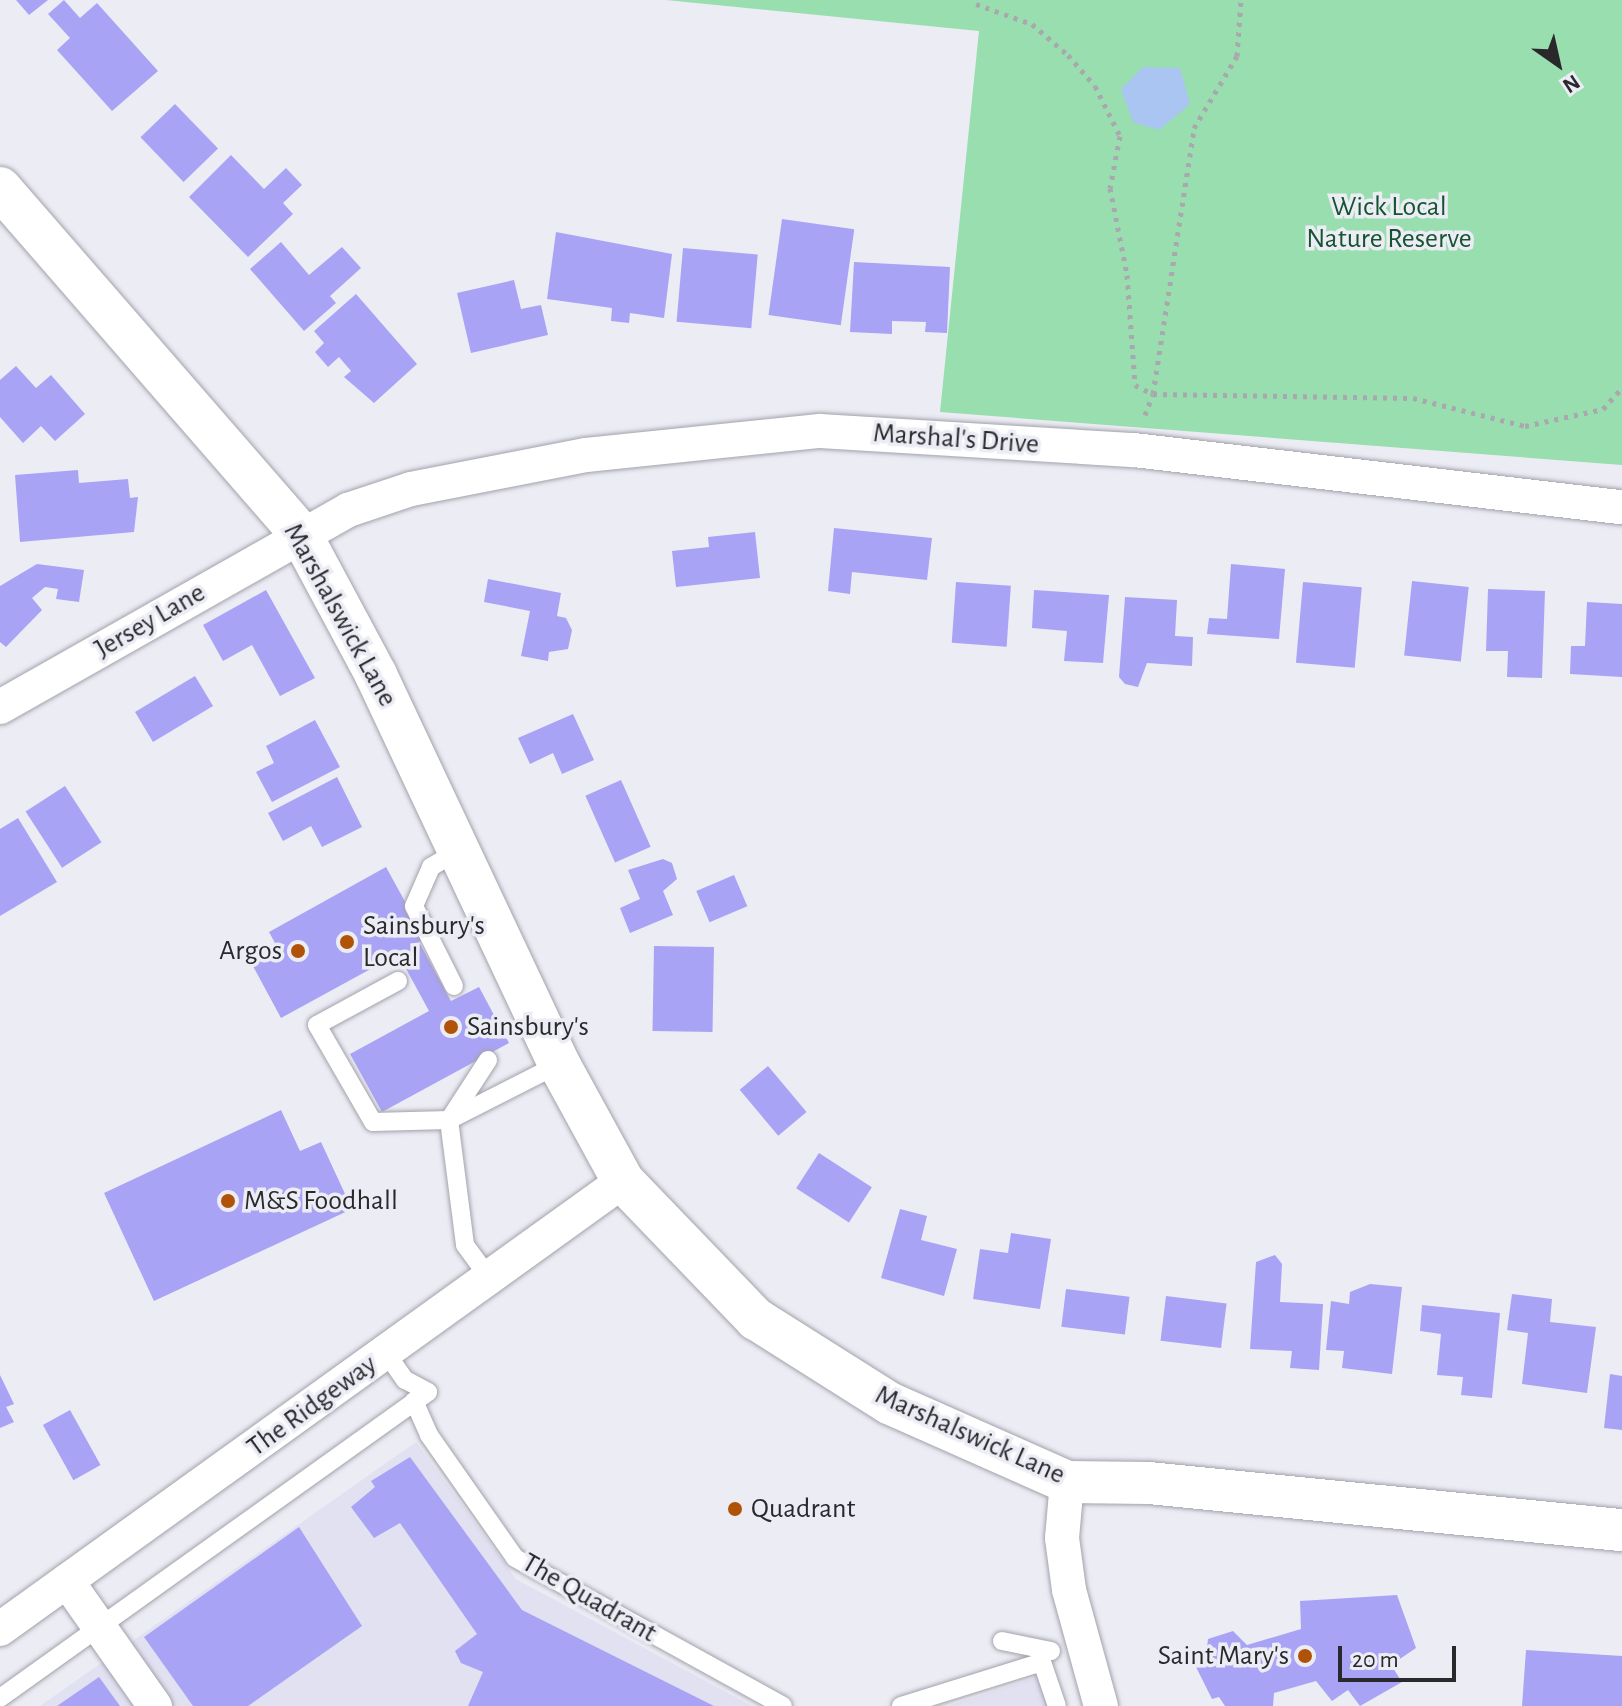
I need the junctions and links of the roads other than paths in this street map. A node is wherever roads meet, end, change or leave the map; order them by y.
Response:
1 (0, 188) edge
2 (1622, 507) edge
3 (300, 533) junction
4 (0, 707) edge
5 (459, 850) junction
6 (398, 981) dead end
7 (454, 986) dead end
8 (488, 1060) dead end
9 (559, 1064) junction
10 (449, 1120) junction
11 (623, 1181) junction
12 (490, 1279) junction
13 (386, 1353) junction
14 (414, 1401) junction
15 (1067, 1482) junction
16 (1622, 1530) edge
17 (67, 1581) junction
18 (98, 1627) junction
19 (0, 1629) edge
20 (1002, 1641) dead end
21 (1058, 1651) junction
22 (0, 1698) edge
23 (155, 1706) edge
24 (783, 1706) edge
25 (901, 1706) edge
26 (1057, 1706) edge
27 (1101, 1706) edge

1 - 3 street, Marshalswick Lane
2 - 3 street, Marshal's Drive
3 - 4 street, Jersey Lane
3 - 5 street, Marshalswick Lane
5 - 7 lane
5 - 9 street, Marshalswick Lane
6 - 10 lane
8 - 10 lane
9 - 10 lane
9 - 11 street, Marshalswick Lane
10 - 12 lane
11 - 12 street, The Ridgeway
11 - 15 street, Marshalswick Lane
12 - 13 street, The Ridgeway
13 - 14 lane, The Quadrant
13 - 17 street, The Ridgeway
14 - 18 lane
14 - 24 lane, The Quadrant
15 - 16 street, Marshalswick Lane
15 - 21 street
17 - 18 street
17 - 19 street, The Ridgeway
18 - 22 lane
18 - 23 street
20 - 21 lane
21 - 25 lane
21 - 26 lane
21 - 27 street

